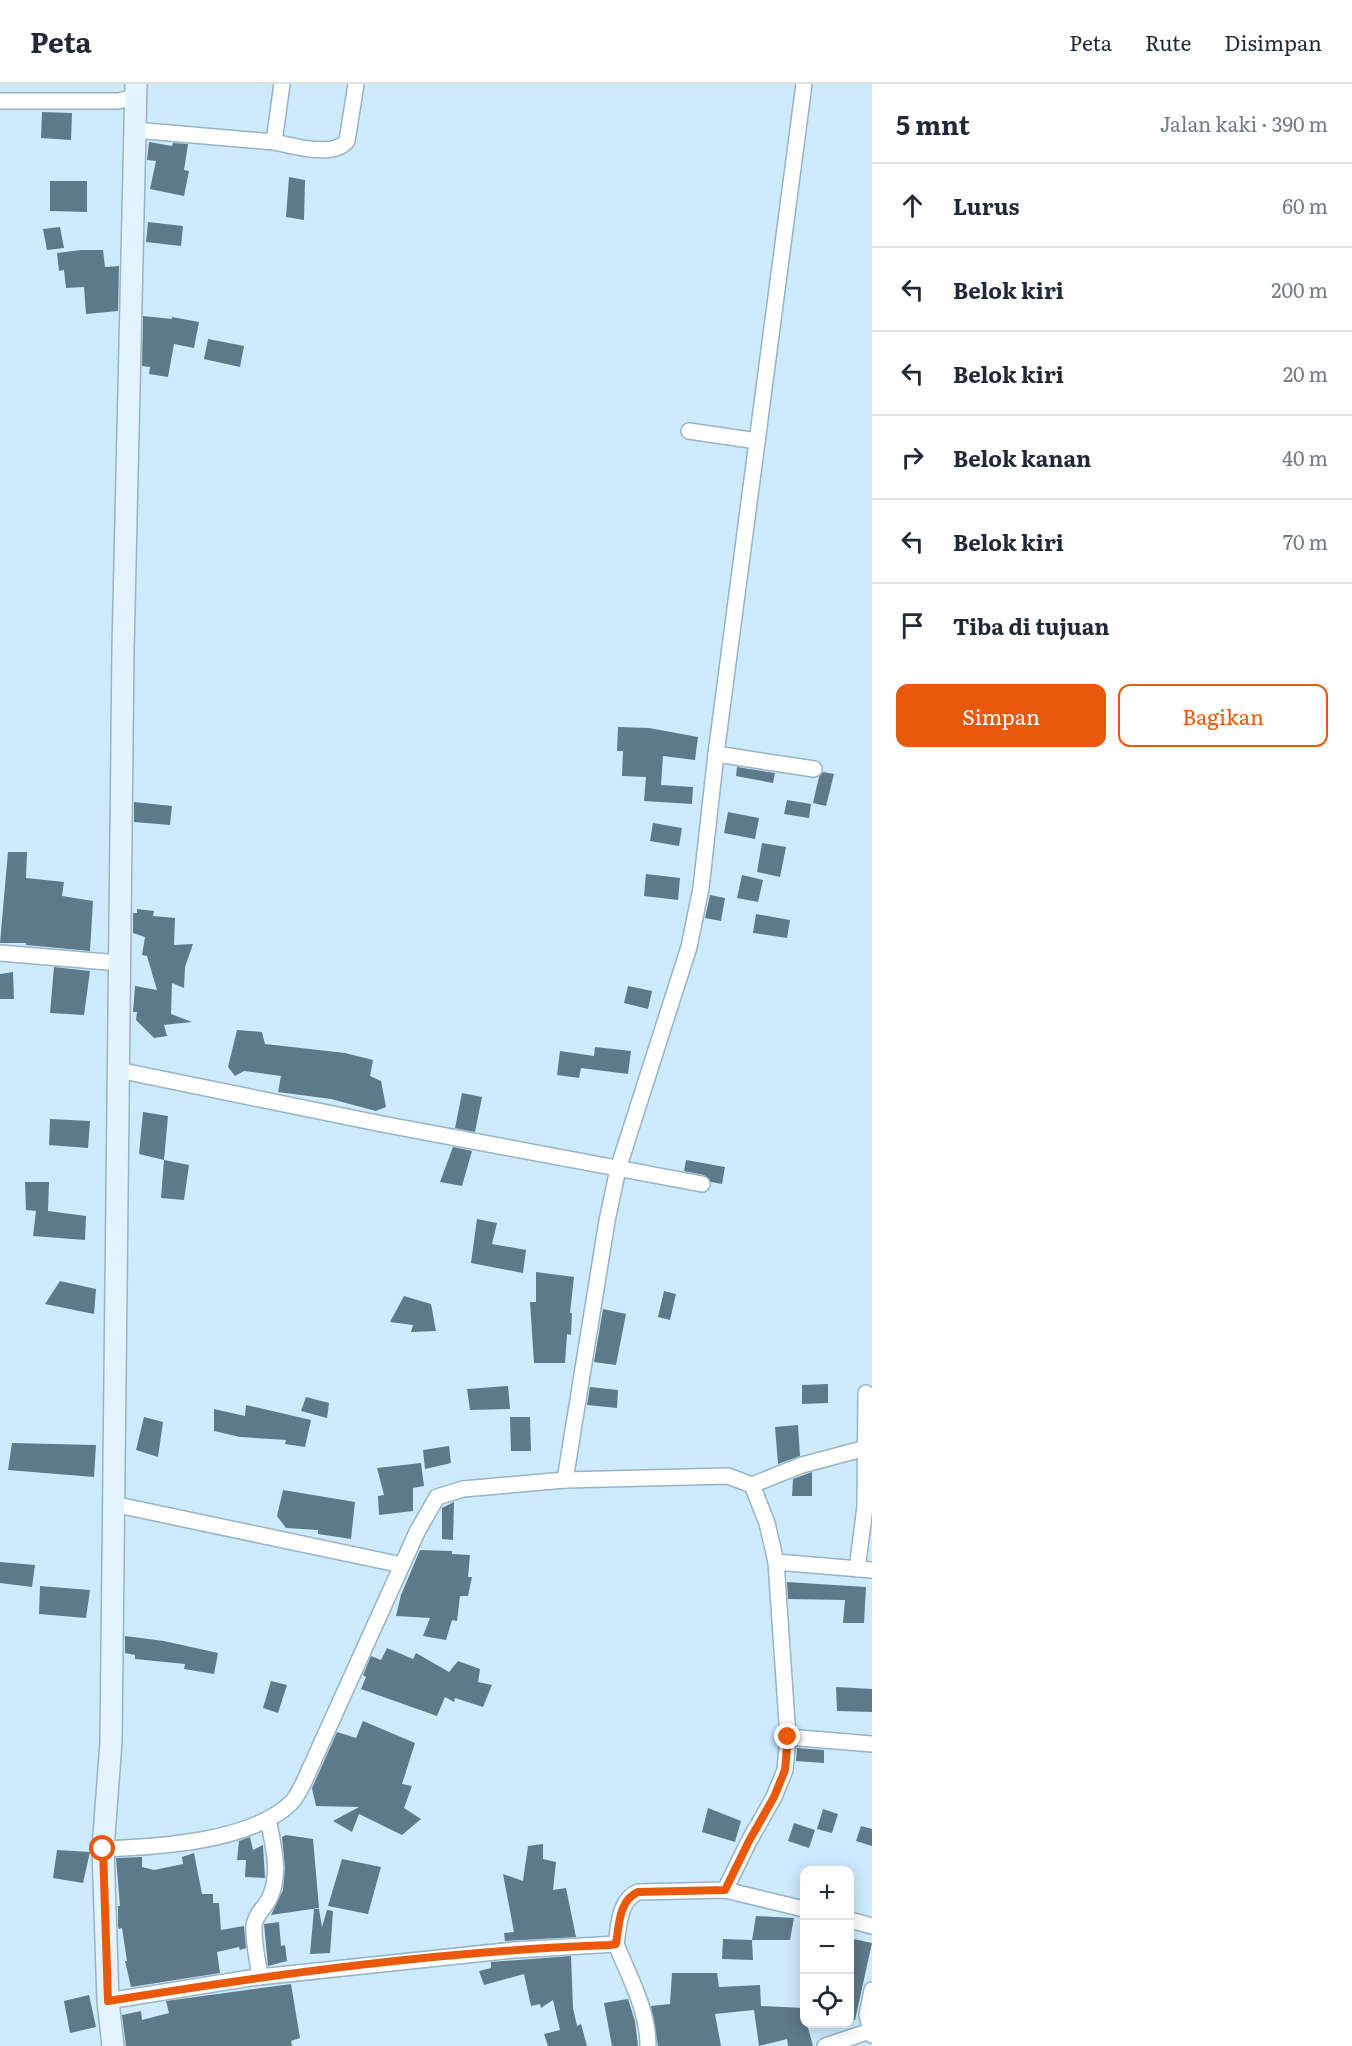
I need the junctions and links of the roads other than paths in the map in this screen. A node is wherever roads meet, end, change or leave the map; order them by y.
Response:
1 (282, 84) edge
2 (356, 84) edge
3 (804, 84) edge
4 (136, 90) edge
5 (0, 101) edge
6 (135, 130) junction
7 (274, 142) junction
8 (689, 430) dead end
9 (757, 441) junction
10 (716, 754) junction
11 (814, 769) dead end
12 (0, 953) edge
13 (119, 963) junction
14 (118, 1070) junction
15 (618, 1169) junction
16 (702, 1184) dead end
17 (866, 1393) dead end
18 (866, 1448) junction
19 (565, 1480) junction
20 (752, 1485) junction
21 (113, 1504) junction
22 (776, 1562) junction
23 (402, 1565) junction
24 (864, 1569) edge
25 (788, 1737) junction
26 (872, 1744) edge
27 (268, 1819) junction
28 (103, 1849) junction
29 (725, 1890) junction
30 (800, 1908) edge
31 (854, 1921) edge
32 (872, 1926) edge
33 (616, 1944) junction
34 (260, 1977) junction
35 (872, 1990) edge
36 (108, 2001) junction
37 (871, 2033) edge
38 (113, 2046) edge
39 (648, 2046) edge
40 (825, 2046) edge

1 - 7 street
2 - 7 street
3 - 9 street
4 - 5 street
4 - 6 street
6 - 7 street
6 - 13 street
8 - 9 street
9 - 10 street
10 - 11 street
10 - 15 street
12 - 13 street
13 - 14 street
14 - 15 street
14 - 21 street
15 - 16 street
15 - 19 street
17 - 18 street
18 - 20 street
18 - 24 street
19 - 20 street
19 - 23 street
20 - 22 street
21 - 23 street
21 - 28 street
22 - 24 street
22 - 25 street
23 - 27 street
25 - 26 street
25 - 29 street
27 - 28 street
27 - 34 street
28 - 36 street
29 - 30 street
29 - 33 street
31 - 32 street
33 - 34 street
33 - 39 street
34 - 36 street
35 - 37 street
36 - 38 street
37 - 40 street

